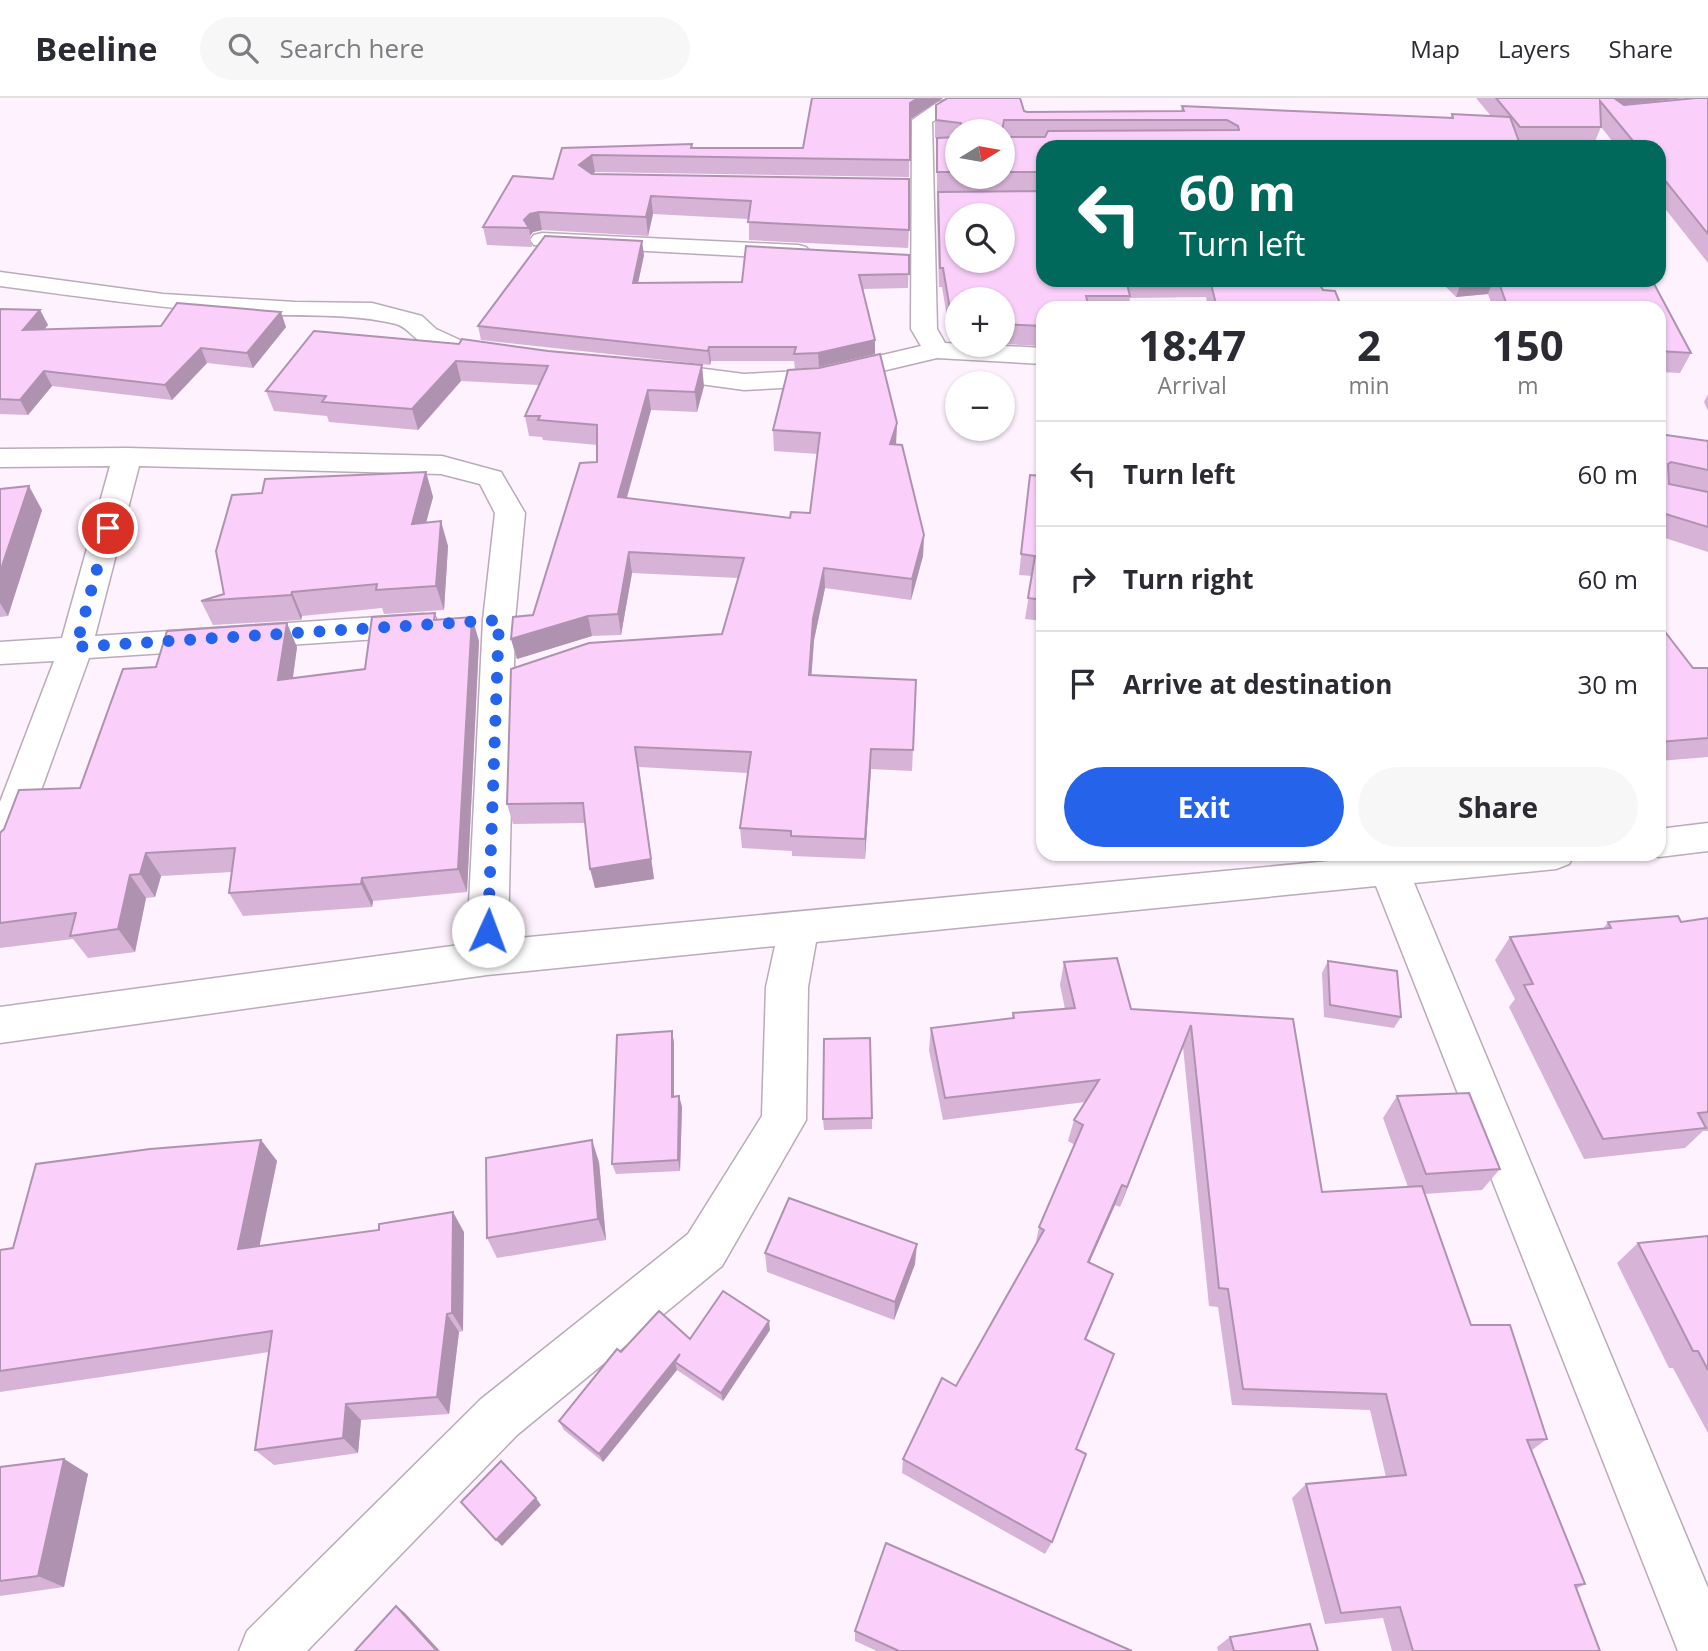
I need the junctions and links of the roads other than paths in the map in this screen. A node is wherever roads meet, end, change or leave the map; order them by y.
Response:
1 (984, 98) edge
2 (895, 186) edge
3 (923, 194) junction
4 (950, 201) edge
5 (542, 240) edge
6 (827, 254) edge
7 (895, 257) edge
8 (922, 258) junction
9 (0, 279) edge
10 (937, 350) junction
11 (518, 356) edge
12 (1036, 356) edge
13 (625, 368) edge
14 (127, 457) junction
15 (0, 458) edge
16 (476, 621) junction
17 (76, 647) junction
18 (0, 653) edge
19 (530, 670) edge
20 (496, 682) junction
21 (1708, 837) edge
22 (1666, 842) edge
23 (0, 851) edge
24 (1491, 861) edge
25 (1390, 872) junction
26 (799, 929) junction
27 (487, 958) junction
28 (0, 1025) edge
29 (267, 1651) edge
30 (1706, 1651) edge

1 - 3 street
2 - 3 street
3 - 4 street
3 - 8 street
5 - 6 street
7 - 8 street
8 - 10 street
9 - 11 street
10 - 12 street
10 - 13 street
14 - 15 street
14 - 16 street
14 - 17 street
16 - 17 street
16 - 20 street
17 - 18 street
17 - 23 street
19 - 20 street
20 - 27 street
21 - 22 street
24 - 25 street
25 - 26 street
25 - 30 street
26 - 27 street
26 - 29 street
27 - 28 street

